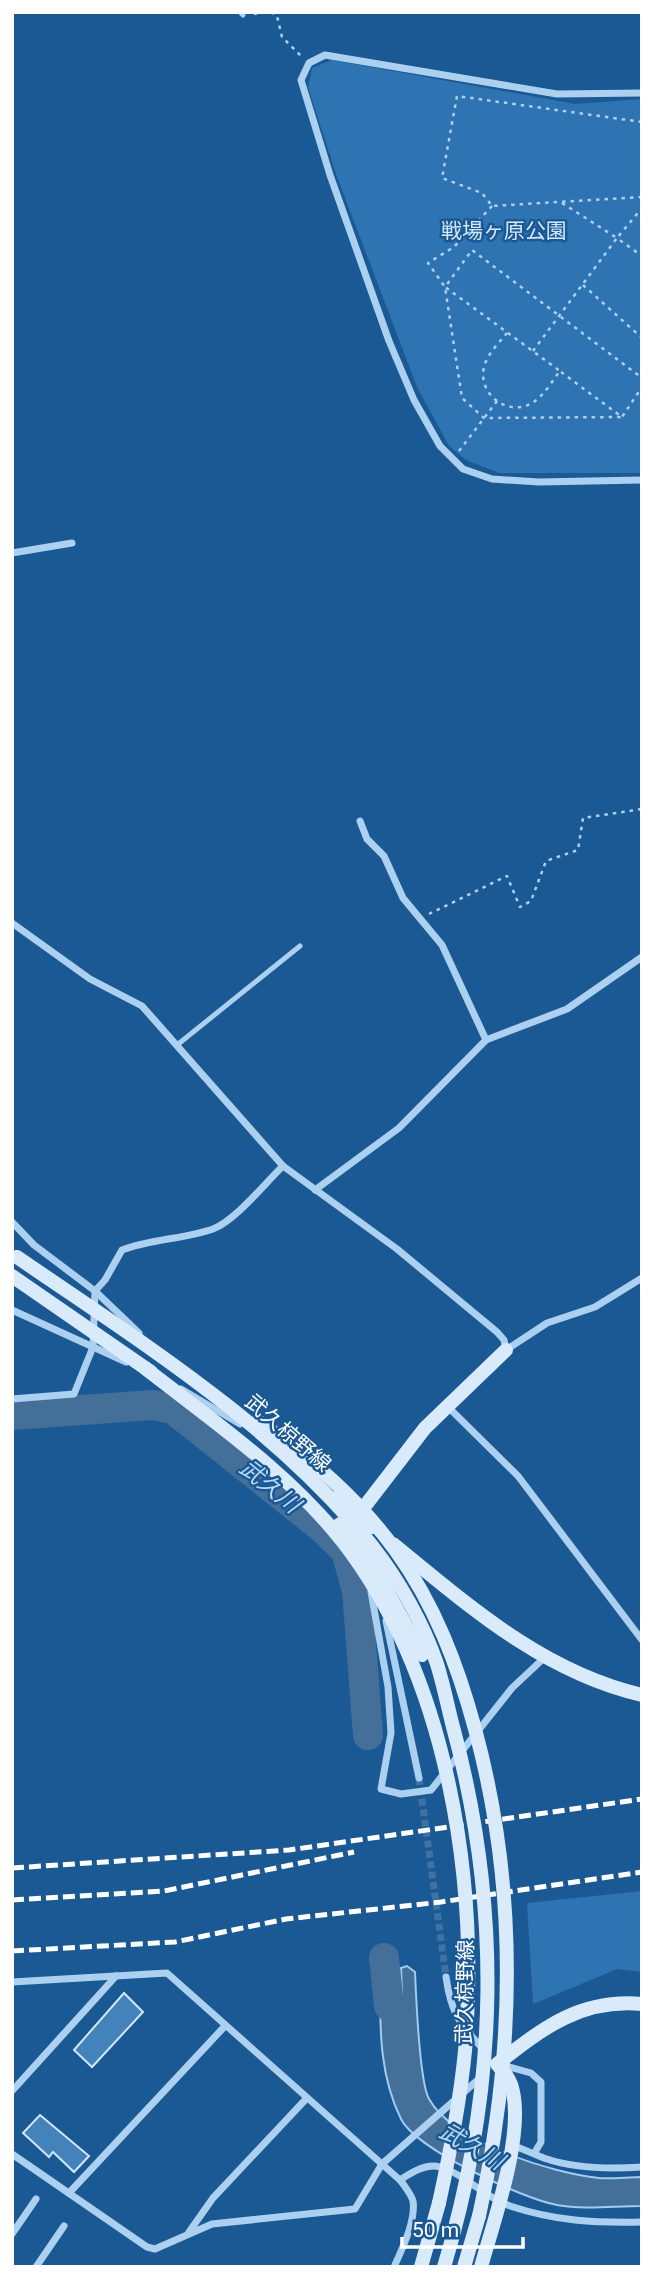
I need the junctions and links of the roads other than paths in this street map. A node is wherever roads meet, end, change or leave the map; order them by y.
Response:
1 (642, 93) edge
2 (642, 480) edge
3 (72, 543) dead end
4 (12, 553) edge
5 (360, 821) dead end
6 (12, 923) edge
7 (300, 946) dead end
8 (642, 957) edge
9 (486, 1040) junction
10 (177, 1045) junction
11 (282, 1166) junction
12 (315, 1190) junction
13 (12, 1222) edge
14 (15, 1255) edge
15 (12, 1276) edge
16 (642, 1278) edge
17 (95, 1291) junction
18 (12, 1310) edge
19 (93, 1347) junction
20 (506, 1350) junction
21 (155, 1352) junction
22 (145, 1368) junction
23 (12, 1398) edge
24 (448, 1407) junction
25 (241, 1424) junction
26 (358, 1515) junction
27 (642, 1640) edge
28 (544, 1658) junction
29 (642, 1695) edge
30 (450, 1717) junction
31 (419, 1777) tunnel mouth
32 (116, 1976) junction
33 (446, 1978) tunnel mouth
34 (12, 1982) edge
35 (642, 2004) edge
36 (225, 2026) junction
37 (497, 2064) junction
38 (12, 2091) edge
39 (306, 2099) junction
40 (510, 2148) junction
41 (536, 2152) junction
42 (12, 2154) edge
43 (382, 2164) junction
44 (642, 2168) edge
45 (400, 2179) junction
46 (69, 2193) junction
47 (500, 2197) junction
48 (36, 2199) dead end
49 (642, 2222) edge
50 (64, 2227) dead end
51 (189, 2233) junction
52 (12, 2234) edge
53 (36, 2267) edge
54 (394, 2267) edge
55 (421, 2267) edge
56 (444, 2267) edge
57 (464, 2267) edge
58 (481, 2267) edge

1 - 2 street
3 - 4 street
5 - 9 street
6 - 10 street
7 - 10 lane
8 - 9 street
9 - 12 street
10 - 11 street
11 - 12 street
11 - 17 street
12 - 20 street
13 - 17 street
14 - 21 main road, 武久椋野線, bridge
15 - 22 main road, 武久椋野線, bridge
16 - 20 street
17 - 19 street
17 - 25 street
18 - 19 street
19 - 23 street
19 - 25 street
20 - 24 main road
21 - 30 main road, 武久椋野線, bridge
21 - 57 main road, bridge
22 - 30 main road, 武久椋野線, bridge
22 - 55 main road, bridge
24 - 26 main road
24 - 27 street
25 - 26 main road
26 - 28 main road
26 - 28 street
26 - 31 street
28 - 29 main road
30 - 56 main road, 武久椋野線, bridge
32 - 34 street
32 - 36 street
32 - 38 street
33 - 37 street
35 - 37 main road
36 - 39 street
36 - 46 street
37 - 40 main road
37 - 41 street
37 - 43 street
39 - 43 street
39 - 51 street
40 - 41 street
40 - 47 main road
41 - 44 street
42 - 46 street
43 - 45 street
43 - 51 street
45 - 47 street
45 - 54 street
46 - 51 street
47 - 49 street
47 - 58 main road
48 - 52 street
50 - 53 street

